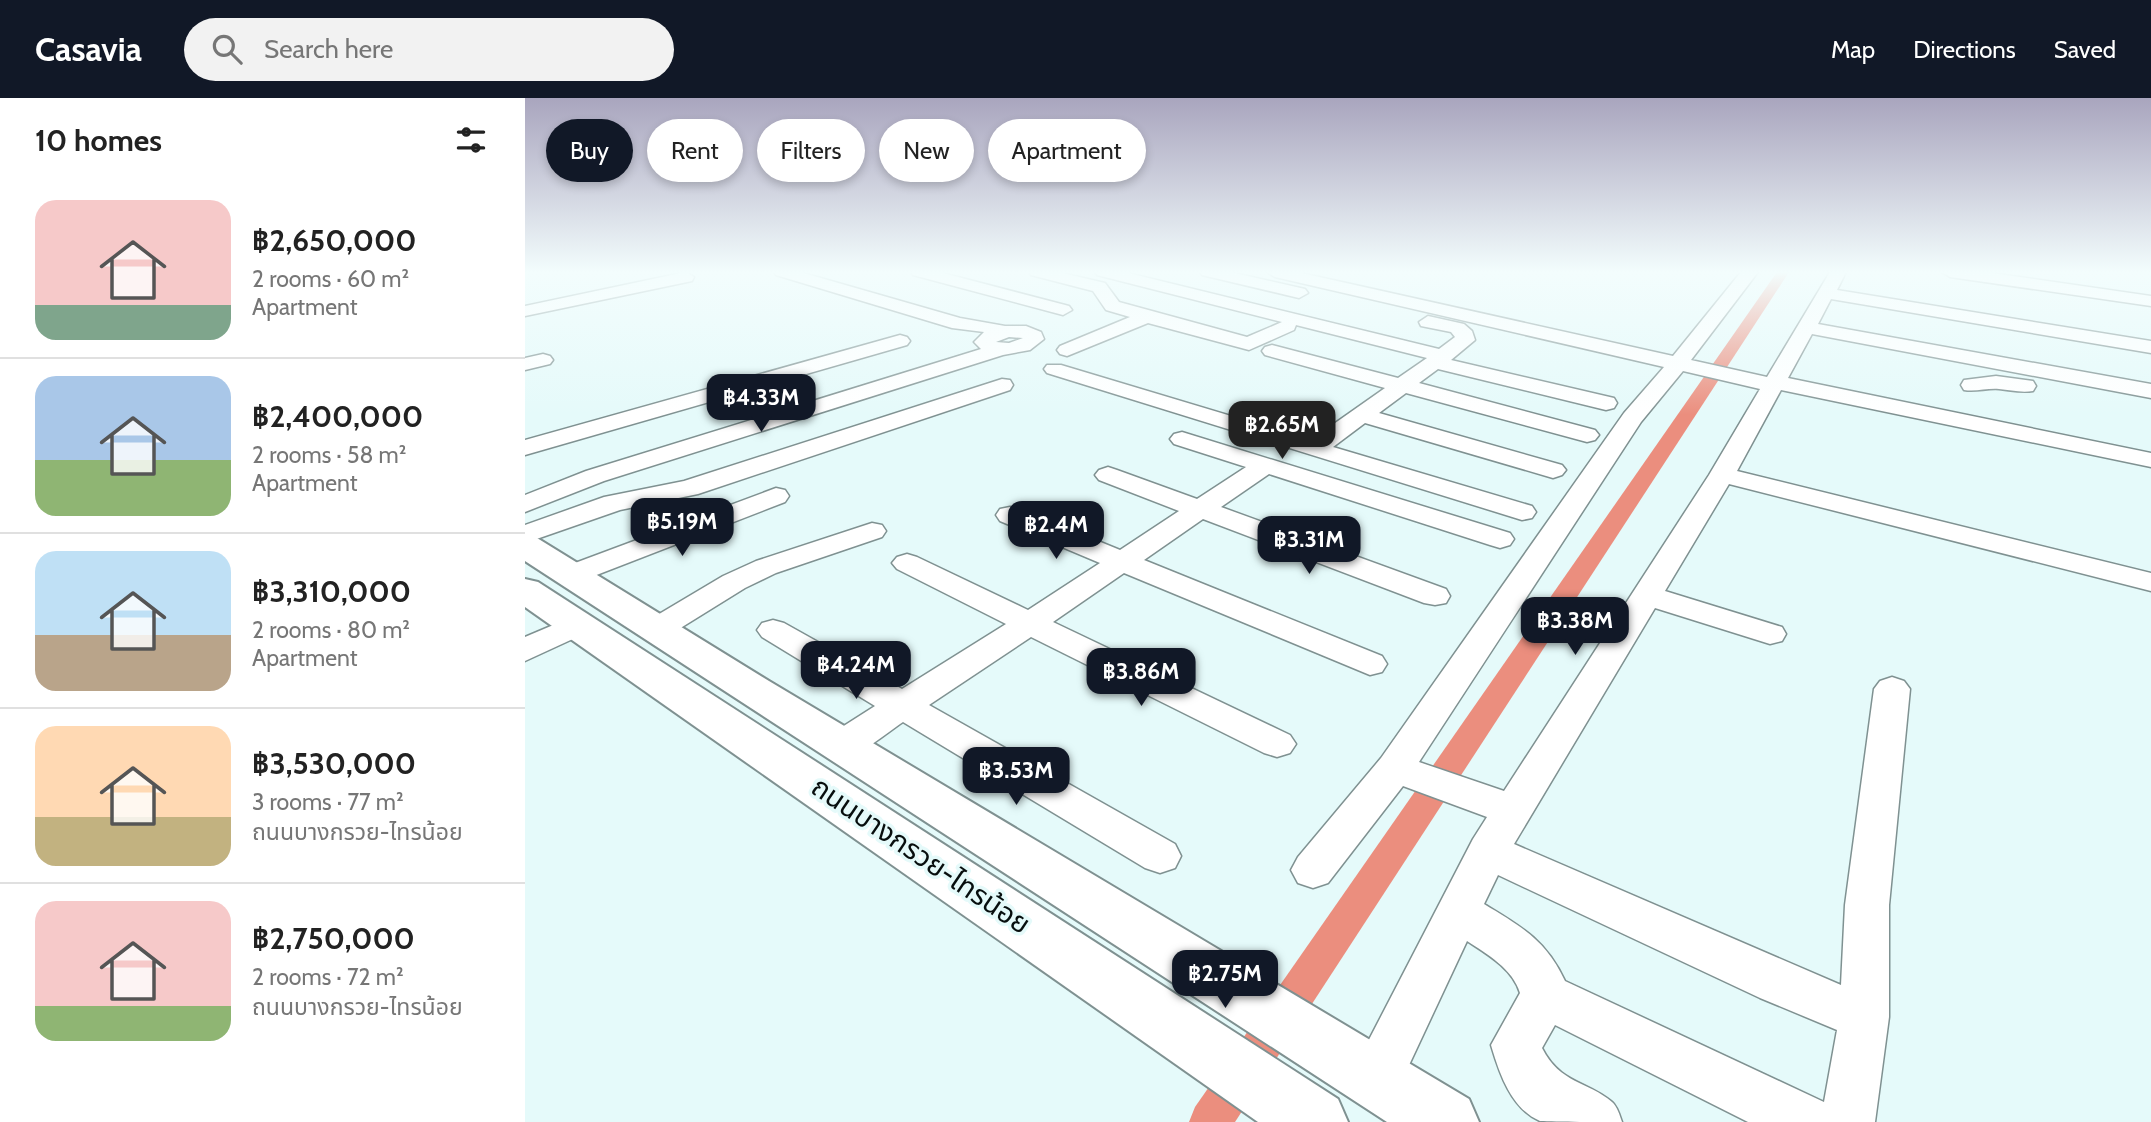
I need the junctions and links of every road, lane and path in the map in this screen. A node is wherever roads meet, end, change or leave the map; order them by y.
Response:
1 (945, 320) edge
2 (1042, 320) edge
3 (1107, 320) edge
4 (1118, 320) edge
5 (1125, 320) edge
6 (1146, 320) edge
7 (1289, 320) edge
8 (1420, 320) edge
9 (1486, 320) edge
10 (1717, 320) edge
11 (1809, 320) edge
12 (1876, 320) edge
13 (1889, 320) edge
14 (1946, 320) edge
15 (1287, 326) dead end
16 (1056, 328) junction
17 (995, 340) junction
18 (900, 341) dead end
19 (2151, 347) edge
20 (1272, 351) dead end
21 (1439, 359) junction
22 (1685, 365) junction
23 (2052, 373) junction
24 (950, 382) dead end
25 (1768, 383) junction
26 (2151, 384) edge
27 (1002, 385) dead end
28 (1972, 385) dead end
29 (1401, 386) junction
30 (2151, 391) edge
31 (975, 395) junction
32 (1606, 403) dead end
33 (1361, 415) junction
34 (1587, 435) dead end
35 (1182, 439) dead end
36 (525, 448) edge
37 (1316, 448) junction
38 (2151, 460) edge
39 (1266, 465) junction
40 (1553, 470) dead end
41 (588, 472) junction
42 (1108, 475) dead end
43 (1722, 475) junction
44 (525, 488) edge
45 (776, 496) dead end
46 (525, 504) edge
47 (1200, 509) junction
48 (1522, 512) dead end
49 (1010, 515) dead end
50 (872, 531) dead end
51 (525, 535) edge
52 (1500, 539) dead end
53 (525, 545) edge
54 (1122, 562) junction
55 (907, 563) dead end
56 (2151, 582) edge
57 (539, 591) edge
58 (1435, 596) dead end
59 (1646, 596) junction
60 (1030, 623) junction
61 (577, 625) junction
62 (655, 630) junction
63 (773, 630) dead end
64 (1770, 634) dead end
65 (525, 650) edge
66 (1370, 664) dead end
67 (1892, 689) dead end
68 (902, 705) junction
69 (1277, 744) dead end
70 (841, 745) junction
71 (1426, 780) junction
72 (1511, 810) junction
73 (1487, 851) junction
74 (1160, 856) dead end
75 (1313, 870) dead end
76 (1459, 912) junction
77 (1545, 996) junction
78 (1864, 1017) junction
79 (1377, 1077) junction
80 (1303, 1114) edge
81 (1446, 1122) edge
82 (1595, 1122) edge
83 (1806, 1122) edge
84 (1848, 1122) edge

1 - 17 street
2 - 16 street
3 - 16 street
4 - 16 street
5 - 37 street
6 - 15 street
7 - 21 street
8 - 21 street
9 - 22 street
10 - 22 street
11 - 25 street
12 - 23 street
13 - 26 street
14 - 19 street
16 - 17 street
17 - 41 street
18 - 36 street
20 - 29 street
21 - 29 street
21 - 32 street
22 - 25 street
22 - 71 street
23 - 28 street
23 - 30 street
24 - 31 street
25 - 38 street
25 - 43 street
27 - 31 street
29 - 33 street
29 - 34 street
31 - 51 street
33 - 37 street
33 - 40 street
35 - 39 street
37 - 48 street
39 - 47 street
39 - 52 street
41 - 44 street
41 - 46 street
42 - 47 street
43 - 56 street
43 - 59 street
45 - 57 street
47 - 54 street
47 - 58 street
49 - 54 street
50 - 62 street
53 - 57 main road, ถนนบางกรวย-ไทรน้อย
54 - 60 street
54 - 66 street
55 - 60 street
57 - 61 main road, ถนนบางกรวย-ไทรน้อย
57 - 62 main road, ถนนบางกรวย-ไทรน้อย
59 - 64 street
59 - 72 street
60 - 68 street
60 - 69 street
61 - 65 street
61 - 80 main road, ถนนบางกรวย-ไทรน้อย
62 - 70 main road, ถนนบางกรวย-ไทรน้อย
63 - 68 street
67 - 78 street
68 - 70 street
68 - 74 street
70 - 79 main road, ถนนบางกรวย-ไทรน้อย
71 - 72 street
71 - 75 street
72 - 73 street
73 - 76 street
73 - 78 street
76 - 77 street
76 - 79 street
77 - 82 street
77 - 83 street
78 - 84 street
79 - 81 main road, ถนนบางกรวย-ไทรน้อย

